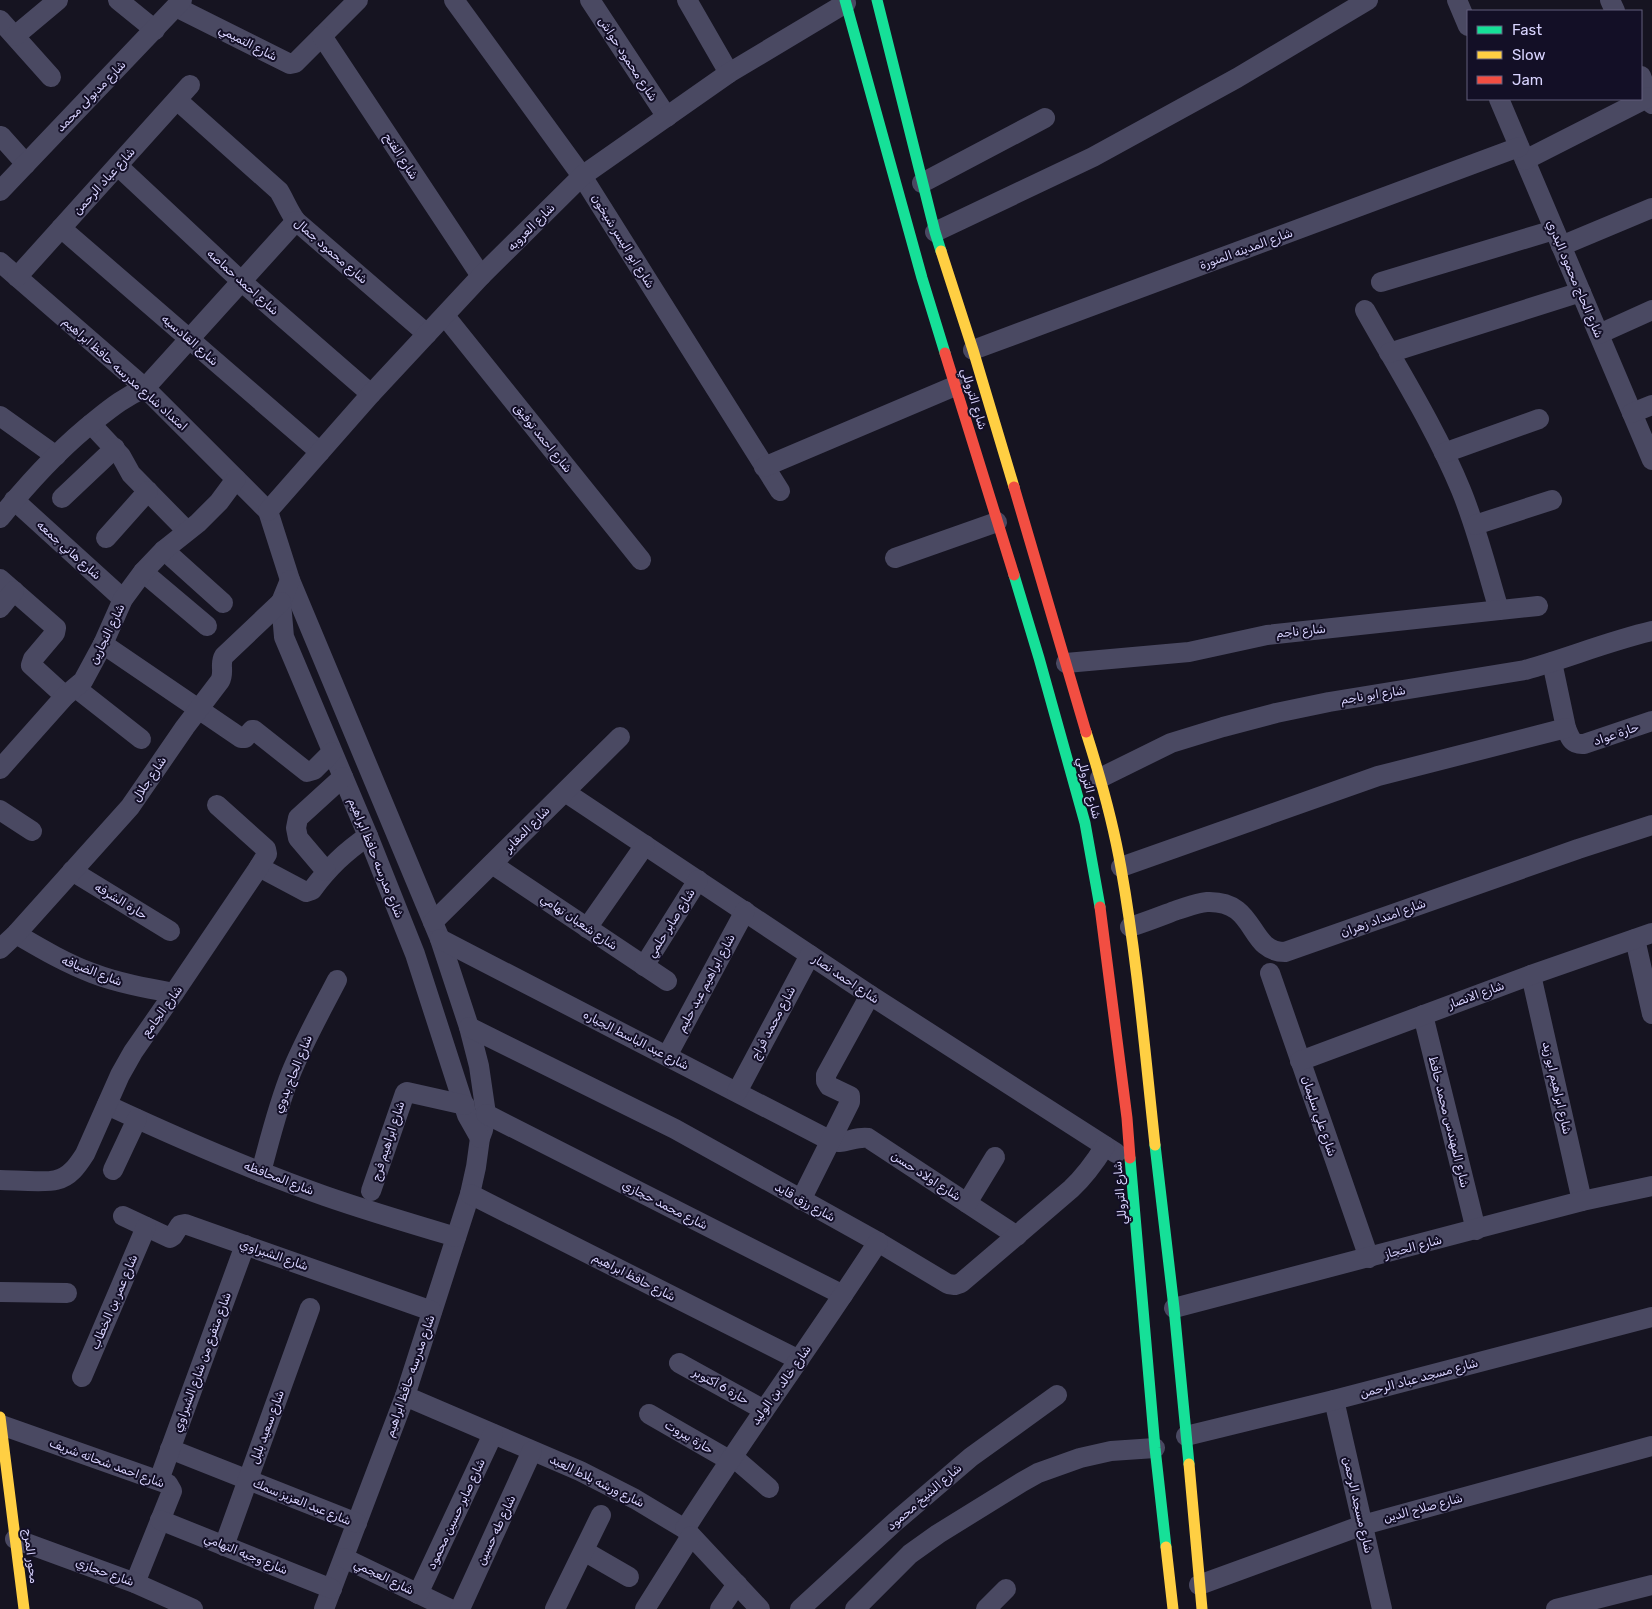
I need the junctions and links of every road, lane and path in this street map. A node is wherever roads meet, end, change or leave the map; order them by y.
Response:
1 (58, 0) edge
2 (118, 0) edge
3 (358, 0) edge
4 (454, 0) edge
5 (590, 0) edge
6 (687, 0) edge
7 (877, 0) edge
8 (1368, 0) edge
9 (1457, 0) edge
10 (845, 2) edge
11 (179, 4) edge
12 (0, 20) edge
13 (1467, 24) edge
14 (155, 30) junction
15 (14, 36) junction
16 (322, 36) junction
17 (729, 73) junction
18 (51, 77) dead end
19 (1642, 78) edge
20 (184, 92) joint
21 (1499, 100) edge
22 (1651, 101) edge
23 (667, 117) junction
24 (1045, 118) dead end
25 (1, 136) edge
26 (1522, 154) junction
27 (26, 164) junction
28 (118, 166) junction
29 (582, 176) junction
30 (922, 183) junction
31 (0, 191) edge
32 (1652, 208) edge
33 (296, 221) junction
34 (61, 228) junction
35 (935, 232) junction
36 (1558, 238) junction
37 (0, 262) edge
38 (481, 276) junction
39 (17, 277) junction
40 (241, 282) junction
41 (1381, 282) dead end
42 (1581, 292) junction
43 (1364, 310) dead end
44 (1652, 310) edge
45 (445, 316) junction
46 (427, 334) junction
47 (1599, 334) junction
48 (189, 339) junction
49 (973, 350) junction
50 (1389, 353) junction
51 (955, 386) junction
52 (145, 388) junction
53 (371, 394) junction
54 (1652, 405) edge
55 (1632, 412) junction
56 (0, 416) edge
57 (1539, 419) dead end
58 (91, 424) junction
59 (115, 448) junction
60 (320, 452) junction
61 (1444, 453) junction
62 (56, 456) junction
63 (1652, 460) edge
64 (764, 466) junction
65 (236, 479) junction
66 (148, 491) junction
67 (780, 491) dead end
68 (62, 498) dead end
69 (14, 500) junction
70 (1552, 500) dead end
71 (268, 511) junction
72 (0, 518) edge
73 (997, 522) junction
74 (1475, 525) junction
75 (187, 531) junction
76 (106, 538) dead end
77 (164, 550) junction
78 (896, 558) dead end
79 (641, 560) dead end
80 (143, 572) junction
81 (290, 580) junction
82 (7, 585) edge
83 (123, 599) junction
84 (281, 602) junction
85 (223, 603) dead end
86 (1538, 606) dead end
87 (0, 608) edge
88 (1499, 610) junction
89 (207, 626) dead end
90 (1652, 631) edge
91 (103, 644) junction
92 (1552, 662) junction
93 (1066, 664) junction
94 (71, 692) junction
95 (198, 710) junction
96 (1652, 722) edge
97 (1566, 728) junction
98 (620, 737) dead end
99 (141, 738) dead end
100 (332, 752) junction
101 (0, 769) edge
102 (343, 777) junction
103 (1100, 778) junction
104 (565, 792) junction
105 (217, 805) dead end
106 (0, 810) edge
107 (1652, 824) edge
108 (32, 831) dead end
109 (368, 836) junction
110 (645, 845) junction
111 (492, 864) junction
112 (259, 867) junction
113 (1120, 867) junction
114 (72, 871) junction
115 (326, 871) junction
116 (698, 880) junction
117 (745, 911) junction
118 (1130, 927) junction
119 (587, 928) junction
120 (437, 930) junction
121 (170, 931) dead end
122 (16, 934) junction
123 (1643, 936) edge
124 (0, 949) edge
125 (810, 955) junction
126 (644, 966) junction
127 (1270, 973) dead end
128 (1531, 975) junction
129 (337, 980) dead end
130 (666, 981) dead end
131 (174, 993) junction
132 (870, 995) junction
133 (1652, 1014) edge
134 (1423, 1015) junction
135 (469, 1027) junction
136 (667, 1056) junction
137 (1300, 1061) junction
138 (737, 1092) junction
139 (107, 1105) junction
140 (465, 1105) junction
141 (486, 1114) junction
142 (137, 1119) junction
143 (480, 1138) junction
144 (831, 1141) junction
145 (1105, 1146) junction
146 (995, 1157) dead end
147 (1131, 1162) junction
148 (113, 1170) dead end
149 (261, 1172) junction
150 (0, 1180) edge
151 (1652, 1186) edge
152 (371, 1191) dead end
153 (470, 1194) junction
154 (802, 1200) junction
155 (1582, 1202) junction
156 (967, 1203) junction
157 (123, 1216) dead end
158 (146, 1226) junction
159 (1476, 1230) junction
160 (1017, 1236) junction
161 (456, 1237) junction
162 (878, 1242) junction
163 (244, 1245) junction
164 (1369, 1258) junction
165 (0, 1292) edge
166 (67, 1292) dead end
167 (843, 1295) junction
168 (310, 1308) dead end
169 (1174, 1308) junction
170 (432, 1311) junction
171 (1652, 1317) edge
172 (799, 1360) junction
173 (679, 1363) dead end
174 (82, 1377) dead end
175 (1057, 1394) dead end
176 (405, 1396) junction
177 (1334, 1400) junction
178 (764, 1410) junction
179 (649, 1414) dead end
180 (1, 1421) edge
181 (493, 1434) junction
182 (1186, 1436) junction
183 (1652, 1446) edge
184 (1155, 1448) junction
185 (170, 1449) junction
186 (532, 1451) junction
187 (730, 1458) junction
188 (159, 1480) junction
189 (248, 1480) junction
190 (769, 1488) dead end
191 (601, 1515) dead end
192 (160, 1520) junction
193 (357, 1524) junction
194 (1363, 1525) junction
195 (688, 1532) junction
196 (16, 1539) junction
197 (224, 1546) junction
198 (584, 1551) junction
199 (344, 1558) junction
200 (629, 1577) dead end
201 (135, 1583) junction
202 (737, 1584) junction
203 (1199, 1584) junction
204 (1652, 1585) edge
205 (332, 1589) junction
206 (1006, 1589) dead end
207 (418, 1594) junction
208 (24, 1609) edge
209 (192, 1609) edge
210 (324, 1609) edge
211 (450, 1609) edge
212 (460, 1609) edge
213 (556, 1609) edge
214 (645, 1609) edge
215 (720, 1609) edge
216 (760, 1609) edge
217 (800, 1609) edge
218 (855, 1609) edge
219 (986, 1609) edge
220 (1173, 1609) edge
221 (1202, 1609) edge
222 (1382, 1609) edge
223 (1556, 1609) edge

1 - 15 street
2 - 14 street
3 - 16 street, شارع التميمي
4 - 29 street, شارع ابو اليسر شيخون
5 - 23 street, شارع محمود حواش
6 - 17 street
7 - 30 street, شارع التروللي
8 - 35 street
9 - 13 street
10 - 17 street, شارع العروبه
10 - 51 street, شارع التروللي
11 - 14 street, شارع مدبولى محمد
11 - 16 street, شارع التميمي
12 - 15 street
14 - 27 street, شارع مدبولى محمد
15 - 18 street
16 - 38 street, شارع الفتح
17 - 23 street, شارع العروبه
19 - 22 street
20 - 28 street, شارع عباد الرحمن
20 - 33 street, شارع محمود جمال
21 - 26 street, شارع الحاج محمود البدري
22 - 26 street, شارع المدينه المنورة
23 - 29 street, شارع العروبه
24 - 30 street
25 - 27 street
26 - 36 street, شارع الحاج محمود البدري
26 - 49 street, شارع المدينه المنورة
27 - 31 street, شارع مدبولى محمد
28 - 34 street, شارع عباد الرحمن
28 - 40 street, شارع احمد حماصه
29 - 38 street, شارع العروبه
29 - 64 street, شارع ابو اليسر شيخون
30 - 35 street, شارع التروللي
32 - 36 street
33 - 40 street
33 - 46 street, شارع محمود جمال
34 - 39 street, شارع عباد الرحمن
34 - 48 street, شارع القادسيه
35 - 49 street, شارع التروللي
36 - 41 street
36 - 42 street, شارع الحاج محمود البدري
37 - 39 street, امتداد شارع مدرسه حافظ ابراهيم
38 - 45 street, شارع العروبه
39 - 52 street, امتداد شارع مدرسه حافظ ابراهيم
40 - 48 street
40 - 53 street, شارع احمد حماصه
42 - 47 street, شارع الحاج محمود البدري
42 - 50 street
43 - 50 street
44 - 47 street
45 - 46 street, شارع العروبه
45 - 79 street, شارع احمد توفيق
46 - 53 street, شارع العروبه
47 - 55 street, شارع الحاج محمود البدري
48 - 52 street
48 - 60 street, شارع القادسيه
49 - 93 street, شارع التروللي
50 - 61 street
51 - 64 street
51 - 73 street, شارع التروللي
52 - 58 street
52 - 65 street, امتداد شارع مدرسه حافظ ابراهيم
53 - 60 street, شارع العروبه
54 - 55 street
55 - 63 street, شارع الحاج محمود البدري
56 - 62 street
57 - 61 street
58 - 59 street
58 - 62 street
59 - 66 street
59 - 68 street
60 - 71 street, شارع العروبه
61 - 74 street
62 - 69 street
64 - 67 street, شارع ابو اليسر شيخون
65 - 71 street, امتداد شارع مدرسه حافظ ابراهيم
65 - 75 street, شارع النجارين
66 - 75 street
66 - 76 street
69 - 72 street
69 - 83 street, شارع هاني جمعه
70 - 74 street
71 - 81 street, شارع مدرسه حافظ ابراهيم
73 - 78 street
73 - 147 street, شارع التروللي
74 - 88 street
75 - 77 street, شارع النجارين
77 - 80 street, شارع النجارين
77 - 85 street
80 - 83 street, شارع النجارين
80 - 89 street
81 - 84 street, شارع مدرسه حافظ ابراهيم
81 - 120 street, شارع مدرسه حافظ ابراهيم
82 - 87 street
82 - 94 street
83 - 91 street, شارع النجارين
84 - 95 street, شارع جلال
84 - 100 street, شارع مدرسه حافظ ابراهيم
86 - 88 street, شارع ناجم
88 - 93 street, شارع ناجم
90 - 92 street, شارع ابو ناجم
91 - 94 street, شارع النجارين
91 - 95 street
92 - 97 street
92 - 103 street, شارع ابو ناجم
93 - 103 street, شارع التروللي
94 - 99 street
94 - 101 street, شارع النجارين
95 - 100 street
95 - 114 street, شارع جلال
96 - 97 street, حارة عواد
97 - 113 street
98 - 104 street, شارع المقابر
100 - 102 street, شارع مدرسه حافظ ابراهيم
102 - 109 street, شارع مدرسه حافظ ابراهيم
102 - 115 street
103 - 113 street, شارع التروللي
104 - 110 street, شارع احمد نصار
104 - 111 street, شارع المقابر
105 - 112 street, شارع الجامع
106 - 108 street
107 - 118 street, شارع امتداد زهران
109 - 115 street
109 - 140 street, شارع مدرسه حافظ ابراهيم
110 - 116 street, شارع احمد نصار
110 - 119 street
111 - 119 street, شارع شعبان تهامي
111 - 120 street, شارع المقابر
112 - 115 street
112 - 131 street, شارع الجامع
113 - 118 street, شارع التروللي
114 - 121 street, حارة الشرفه
114 - 122 street, شارع جلال
116 - 117 street, شارع احمد نصار
116 - 126 street, شارع صابر حلمي
117 - 125 street, شارع احمد نصار
117 - 136 street, شارع ابراهيم عبد حليم
118 - 169 street, شارع التروللي
119 - 126 street, شارع شعبان تهامي
120 - 135 street, شارع مدرسه حافظ ابراهيم
120 - 136 street, شارع عبد الباسط الجياره
122 - 124 street, شارع جلال
122 - 131 street, شارع الضيافه
123 - 128 street, شارع الانصار
123 - 133 street
125 - 132 street, شارع احمد نصار
125 - 138 street, شارع محمد فراج
126 - 130 street, شارع شعبان تهامي
127 - 137 street, شارع علي سليمان
128 - 134 street, شارع الانصار
128 - 155 street, شارع ابراهيم ابو زيد
129 - 149 street, شارع الحاج بدوي
131 - 139 street, شارع الجامع
132 - 144 street
132 - 145 street, شارع احمد نصار
134 - 137 street, شارع الانصار
134 - 159 street, شارع المهندس محمد حافظ
135 - 141 street, شارع مدرسه حافظ ابراهيم
135 - 154 street, شارع رزق قايد
136 - 138 street, شارع عبد الباسط الجياره
137 - 164 street, شارع علي سليمان
138 - 144 street, شارع عبد الباسط الجياره
139 - 142 street, شارع المحافظه
139 - 150 street, شارع الجامع
140 - 143 street, شارع مدرسه حافظ ابراهيم
140 - 152 street, شارع ابراهيم فرج
141 - 143 street, شارع مدرسه حافظ ابراهيم
141 - 167 street, شارع محمد حجازي
142 - 148 street
142 - 149 street, شارع المحافظه
143 - 153 street, شارع مدرسه حافظ ابراهيم
144 - 154 street
144 - 156 street, شارع اولاد حسن
145 - 147 street, شارع احمد نصار
145 - 160 street, شارع رزق قايد
146 - 156 street
147 - 184 street, شارع التروللي
149 - 161 street, شارع المحافظه
151 - 155 street, شارع الحجاز
153 - 161 street, شارع مدرسه حافظ ابراهيم
153 - 172 street, شارع حافظ ابراهيم
154 - 162 street, شارع رزق قايد
155 - 159 street, شارع الحجاز
156 - 160 street, شارع اولاد حسن
157 - 158 street, شارع الشبراوي
158 - 163 street, شارع الشبراوي
158 - 174 street, شارع عمر بن الخطاب
159 - 164 street, شارع الحجاز
160 - 162 street, شارع رزق قايد
161 - 170 street, شارع مدرسه حافظ ابراهيم
162 - 167 street, شارع خالد بن الوليد
163 - 170 street, شارع الشبراوي
163 - 185 street, شارع متفرع من شارع الشبراوي
164 - 169 street, شارع الحجاز
165 - 166 street
167 - 172 street, شارع خالد بن الوليد
168 - 189 street, شارع سعيد بلبل
169 - 182 street, شارع التروللي
170 - 176 street, شارع مدرسه حافظ ابراهيم
171 - 177 street, شارع مسجد عباد الرحمن
172 - 178 street, شارع خالد بن الوليد
173 - 178 street, حارة 6 أكتوبر
175 - 217 street, شارع الشيخ محمود
176 - 181 street, شارع ورشه بلاط العبد
176 - 193 street, شارع مدرسه حافظ ابراهيم
177 - 182 street, شارع مسجد عباد الرحمن
177 - 194 street, شارع مسجد الرحمن
178 - 187 street, شارع خالد بن الوليد
179 - 187 street, حارة بيروت
180 - 188 street, شارع احمد شحاته شريف
180 - 196 street, محور المرج
181 - 186 street, شارع ورشه بلاط العبد
181 - 207 street, شارع صابر حسين محمود
182 - 203 street, شارع التروللي
183 - 194 street, شارع صلاح الدين
184 - 218 street
184 - 220 street, شارع التروللي
185 - 188 street, شارع متفرع من شارع الشبراوي
185 - 189 street, شارع عبد العزيز سمك
186 - 195 street, شارع ورشه بلاط العبد
186 - 212 street, شارع طه حسين
187 - 190 street, حارة بيروت
187 - 195 street, شارع خالد بن الوليد
188 - 192 street, شارع احمد شحاته شريف
189 - 193 street, شارع عبد العزيز سمك
189 - 197 street, شارع سعيد بلبل
191 - 198 street
192 - 197 street, شارع وجيه التهامي
192 - 201 street, شارع احمد شحاته شريف
193 - 199 street, شارع مدرسه حافظ ابراهيم
194 - 203 street, شارع صلاح الدين
194 - 222 street, شارع مسجد الرحمن
195 - 202 street, شارع ورشه بلاط العبد
195 - 214 street, شارع خالد بن الوليد
196 - 201 street, شارع حجازي
196 - 208 street, محور المرج
197 - 205 street, شارع وجيه التهامي
198 - 200 street
198 - 213 street
199 - 205 street, شارع مدرسه حافظ ابراهيم
199 - 207 street, شارع العجمي
201 - 209 street, شارع حجازي
202 - 215 street
202 - 216 street, شارع ورشه بلاط العبد
203 - 221 street, شارع التروللي
204 - 223 street
205 - 210 street, شارع مدرسه حافظ ابراهيم
206 - 219 street
207 - 211 street, شارع العجمي

